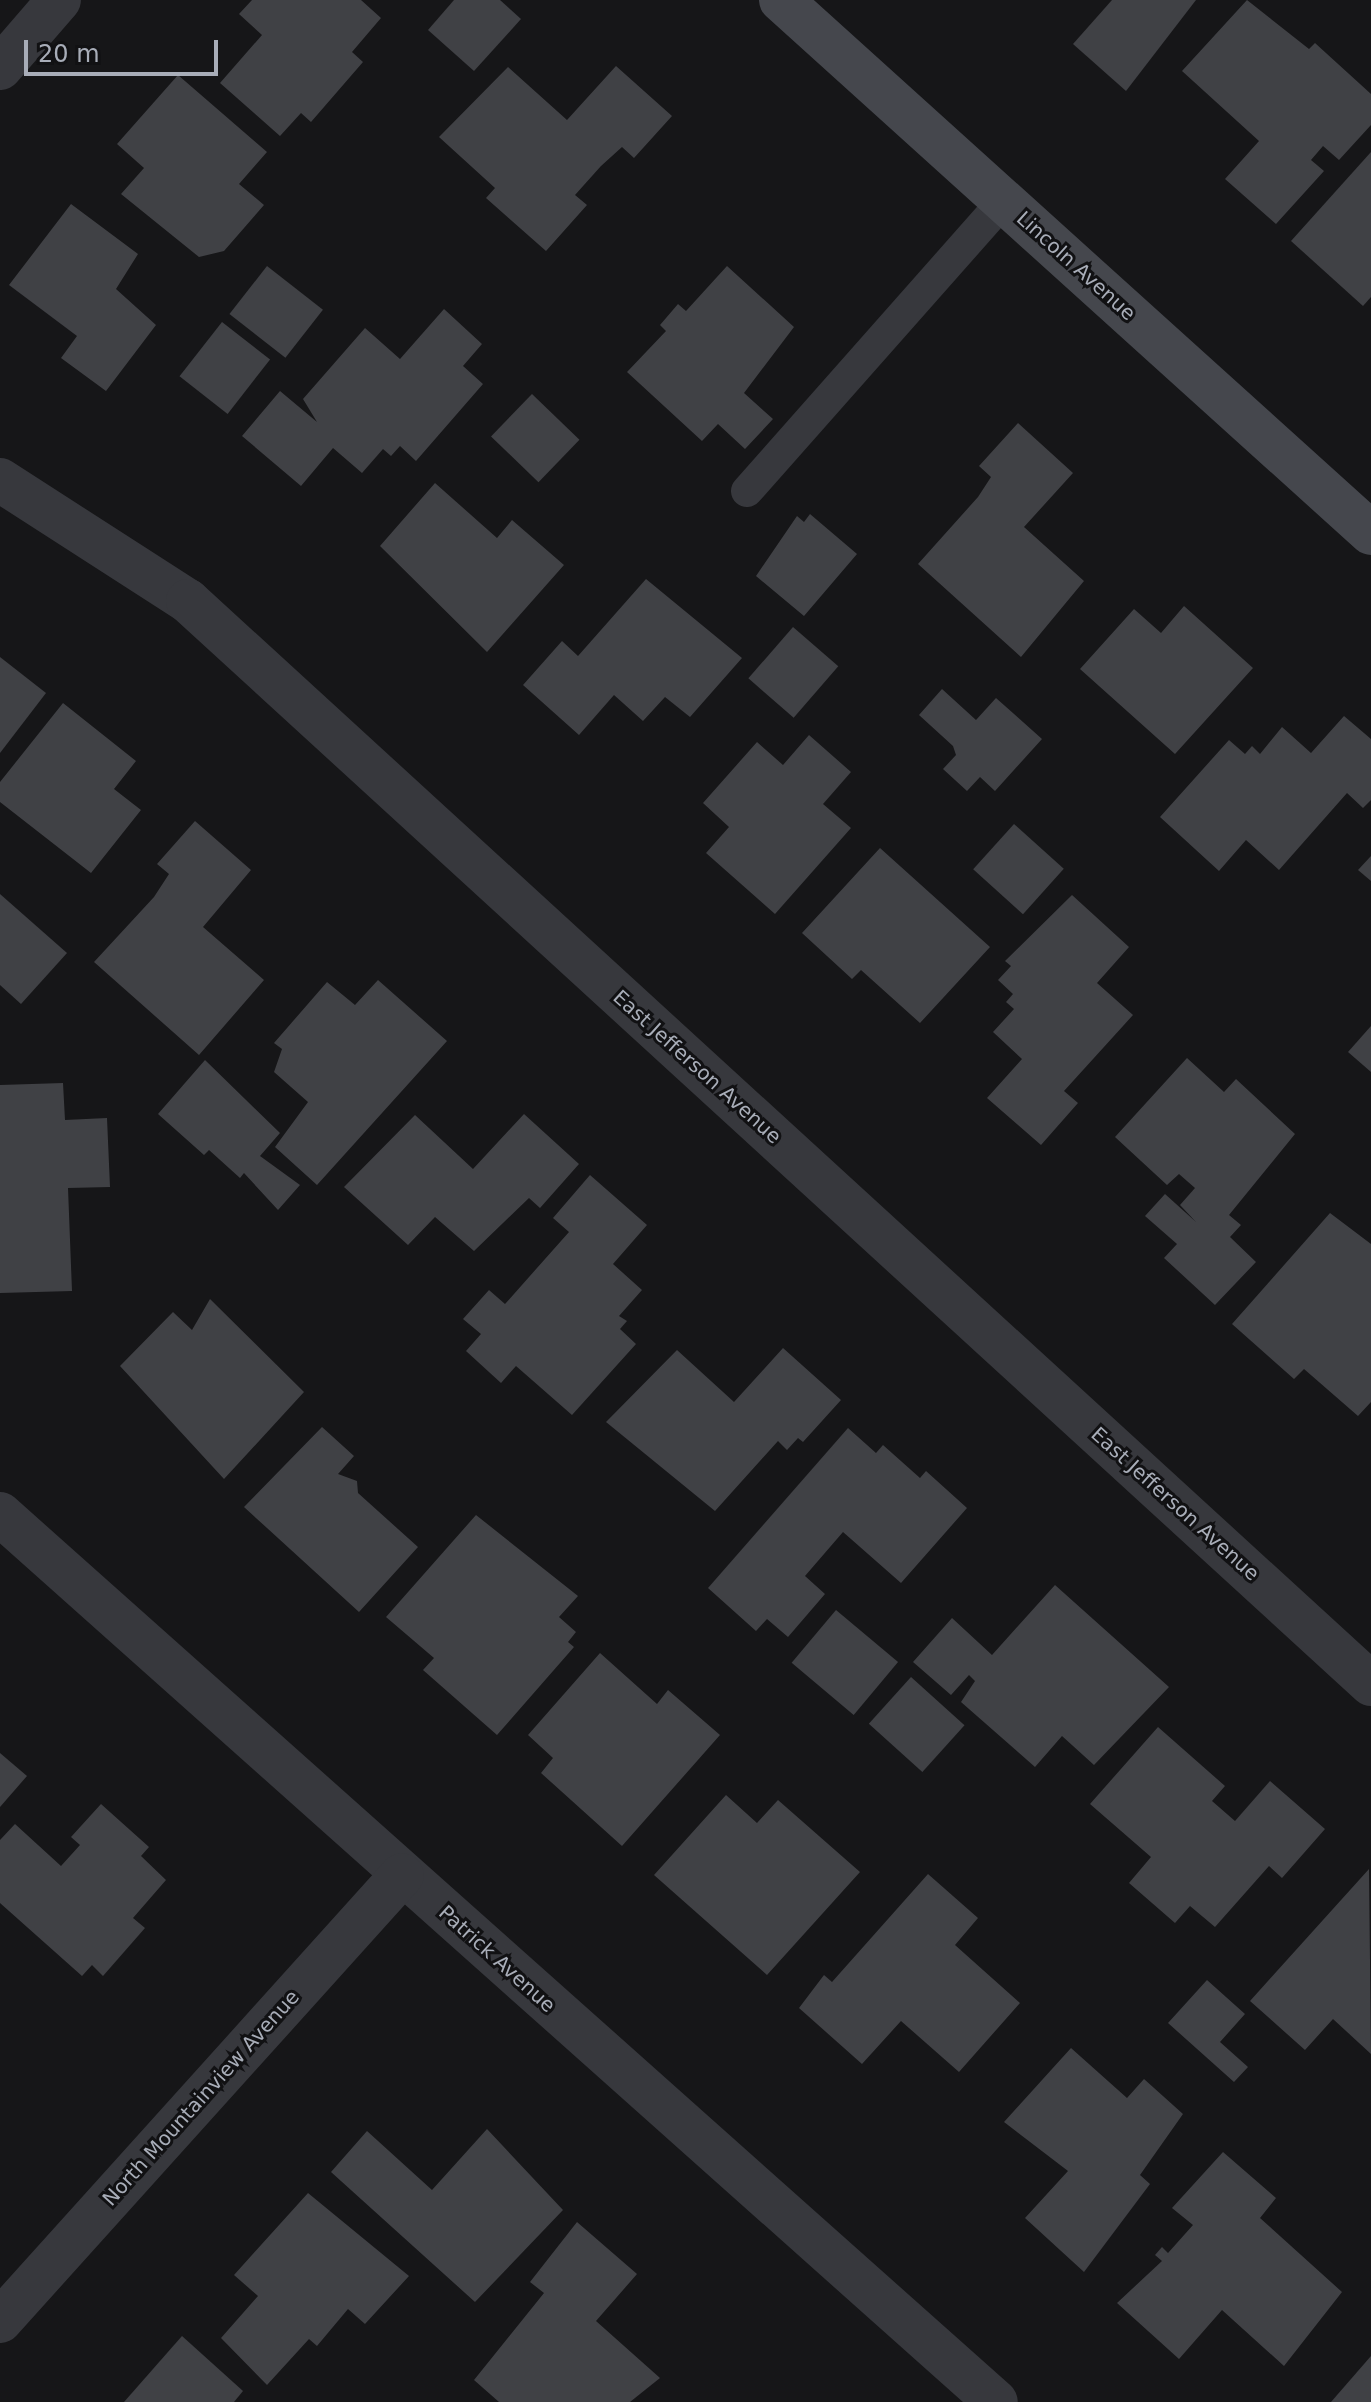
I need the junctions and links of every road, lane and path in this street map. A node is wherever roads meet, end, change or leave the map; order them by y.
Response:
1 (59, 0) edge
2 (781, 0) edge
3 (0, 68) edge
4 (1004, 201) junction
5 (0, 480) edge
6 (747, 491) dead end
7 (1371, 533) edge
8 (0, 1514) edge
9 (1371, 1684) edge
10 (402, 1875) junction
11 (0, 2321) edge
12 (996, 2402) edge

1 - 3 street
2 - 4 street, Lincoln Avenue
4 - 6 lane
4 - 7 street, Lincoln Avenue
5 - 9 street, East Jefferson Avenue
8 - 10 street, Patrick Avenue
10 - 11 street, North Mountainview Avenue
10 - 12 street, Patrick Avenue

